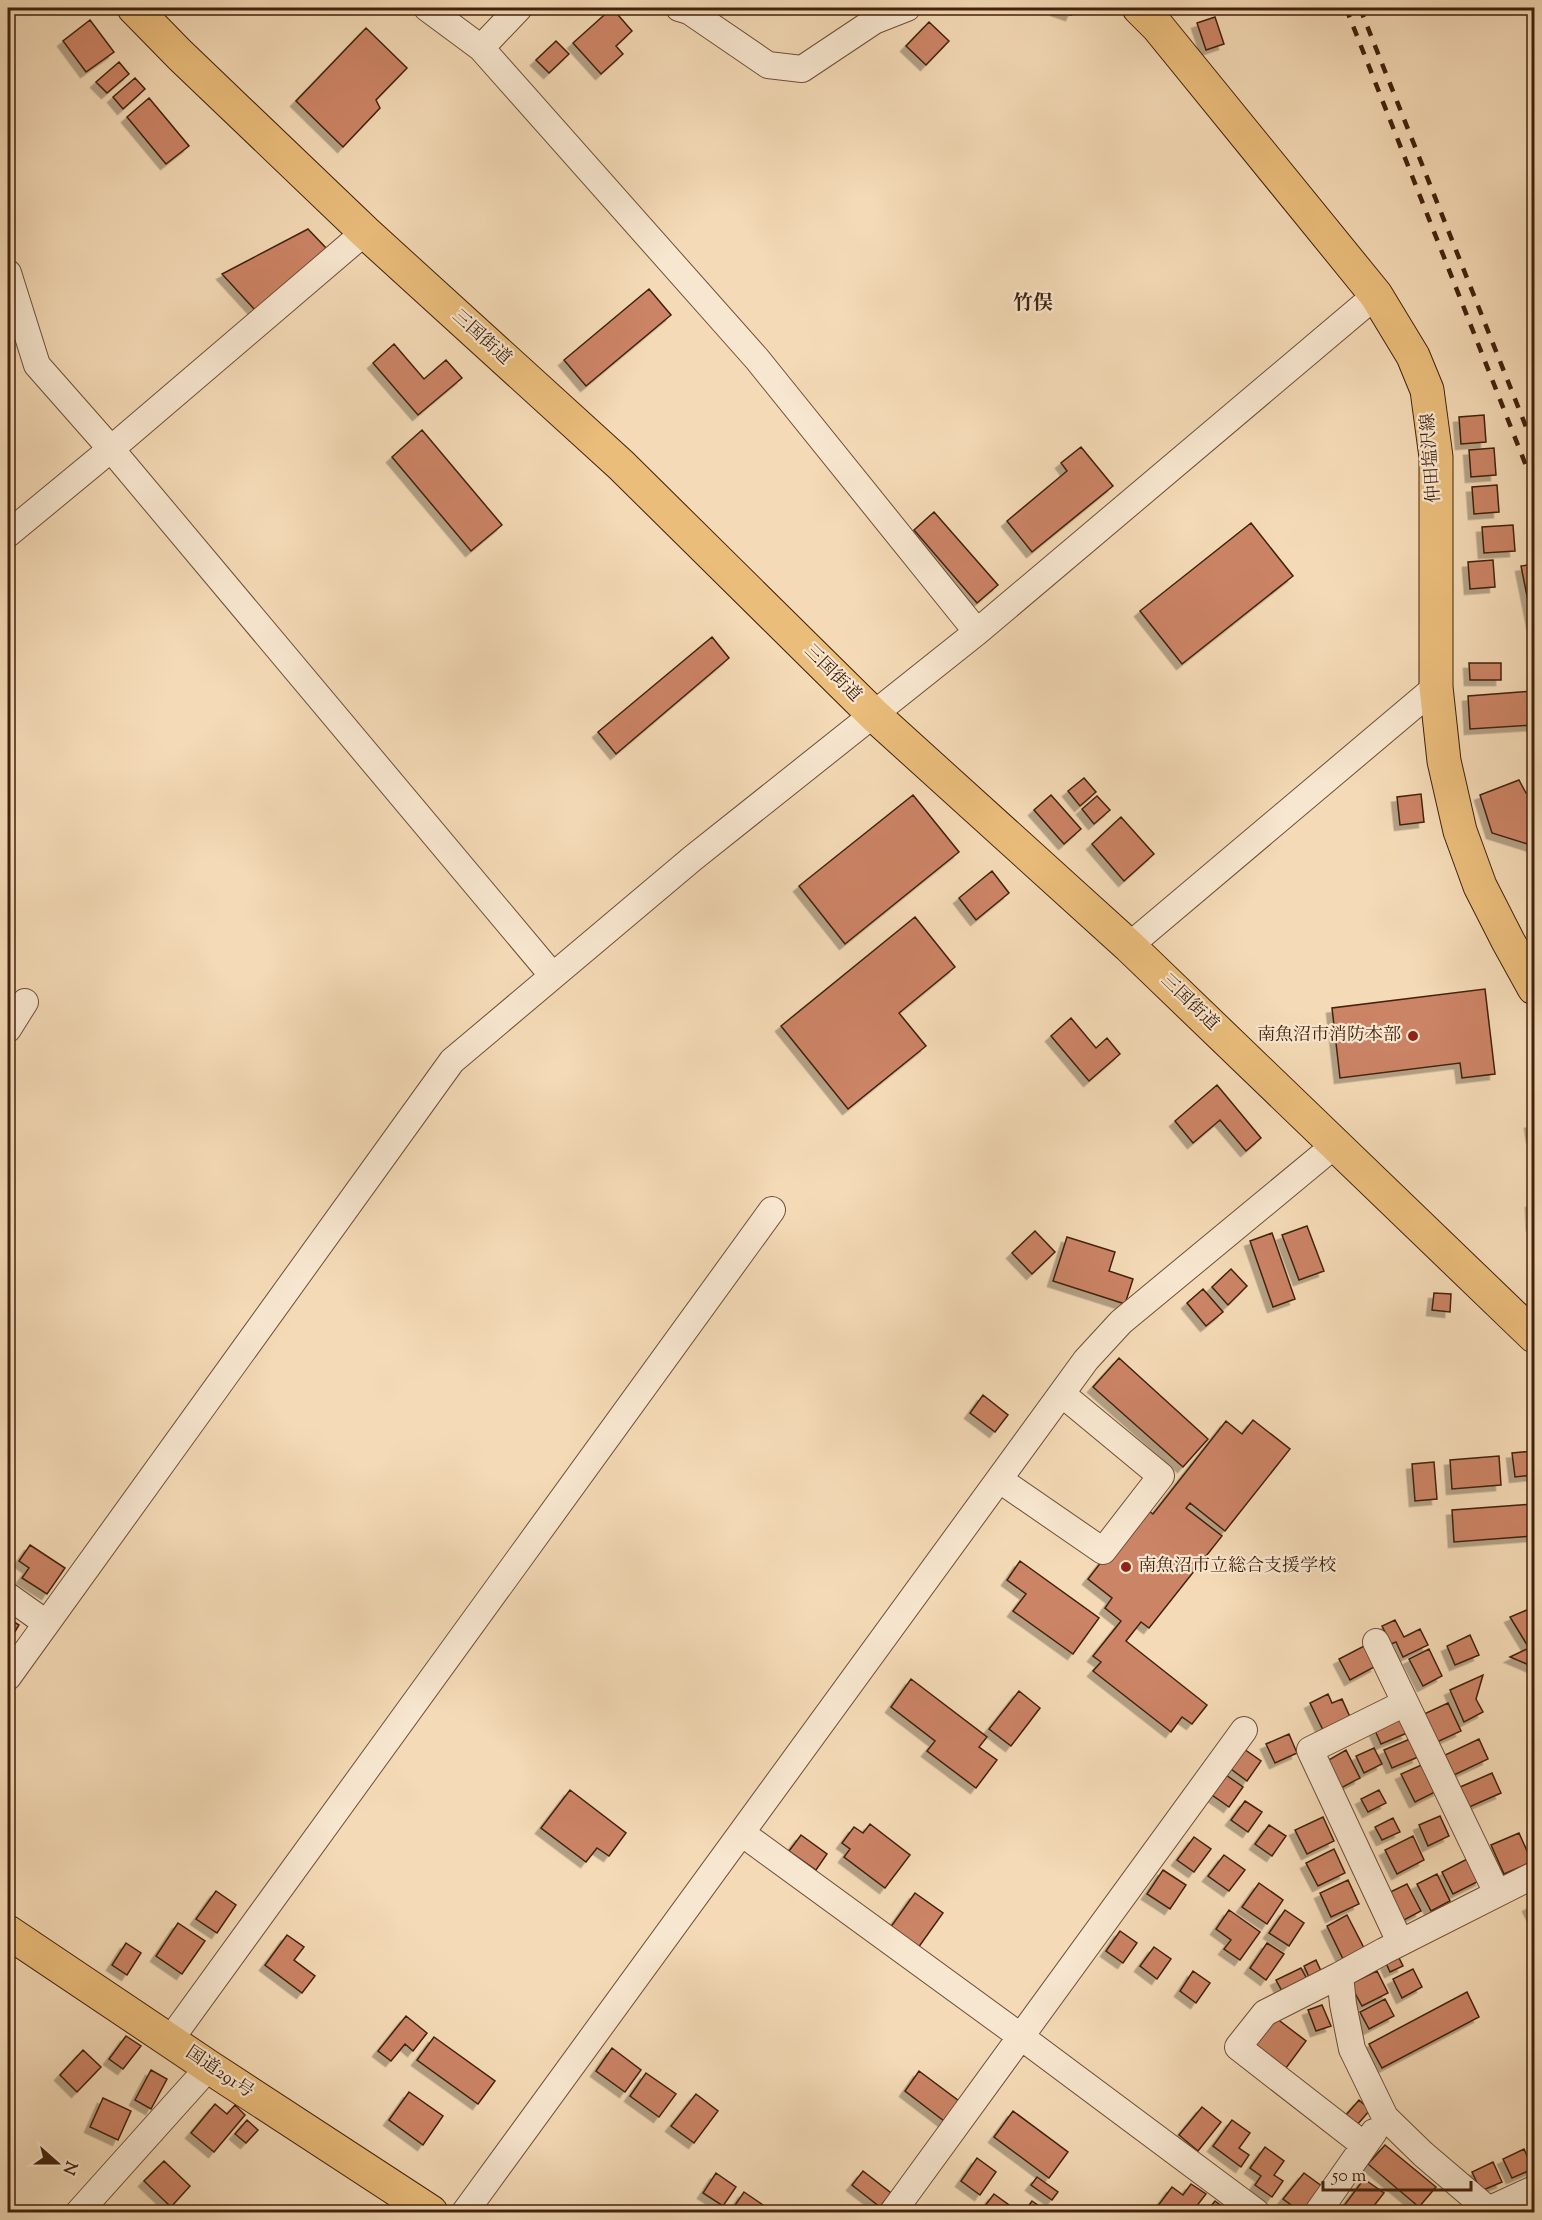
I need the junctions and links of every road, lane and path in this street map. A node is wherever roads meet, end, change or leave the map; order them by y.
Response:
1 (134, 8) edge
2 (427, 8) edge
3 (519, 8) edge
4 (679, 8) edge
5 (907, 8) edge
6 (1139, 8) edge
7 (481, 48) junction
8 (365, 232) junction
9 (8, 273) edge
10 (1376, 295) junction
11 (111, 449) junction
12 (8, 534) edge
13 (977, 632) junction
14 (1436, 687) junction
15 (874, 715) junction
16 (1129, 946) junction
17 (553, 976) junction
18 (1534, 988) edge
19 (25, 1002) dead end
20 (8, 1029) edge
21 (1335, 1145) junction
22 (772, 1210) dead end
23 (1534, 1334) edge
24 (1062, 1394) junction
25 (1000, 1480) junction
26 (8, 1596) edge
27 (46, 1623) junction
28 (1376, 1642) dead end
29 (8, 1677) edge
30 (1405, 1703) junction
31 (1244, 1730) dead end
32 (743, 1834) junction
33 (1534, 1875) edge
34 (1497, 1893) junction
35 (8, 1932) edge
36 (1400, 1942) junction
37 (1340, 1975) junction
38 (1020, 2036) junction
39 (170, 2040) junction
40 (209, 2067) junction
41 (1385, 2117) junction
42 (1364, 2145) junction
43 (1534, 2188) edge
44 (1322, 2211) edge
45 (1489, 2211) edge
46 (79, 2212) edge
47 (431, 2212) edge
48 (465, 2212) edge
49 (893, 2212) edge
50 (1256, 2212) edge

1 - 8 main road, 三国街道
2 - 7 street
3 - 7 street
4 - 5 street
6 - 10 main road, 仲田塩沢線
7 - 13 street
8 - 11 street
8 - 15 main road, 三国街道
9 - 11 street
10 - 13 street
10 - 14 main road, 仲田塩沢線
11 - 12 street
11 - 17 street
13 - 15 street
14 - 16 street
14 - 18 main road, 仲田塩沢線
15 - 16 main road, 三国街道
15 - 17 street
16 - 21 main road, 三国街道
17 - 27 street
19 - 20 street
21 - 23 main road, 三国街道
21 - 24 street
22 - 39 street
24 - 25 street
24 - 25 street
25 - 32 street
26 - 27 street
27 - 29 street
28 - 30 street
30 - 34 street
30 - 36 street
31 - 38 street
32 - 38 street
32 - 48 street
33 - 34 street
34 - 36 street
35 - 39 main road, 国道291号
36 - 37 street
37 - 41 street
37 - 42 street
38 - 49 street
38 - 50 street
39 - 40 main road, 国道291号
40 - 46 street
40 - 47 main road, 国道291号
41 - 42 street
41 - 45 street
42 - 44 street
43 - 45 street

